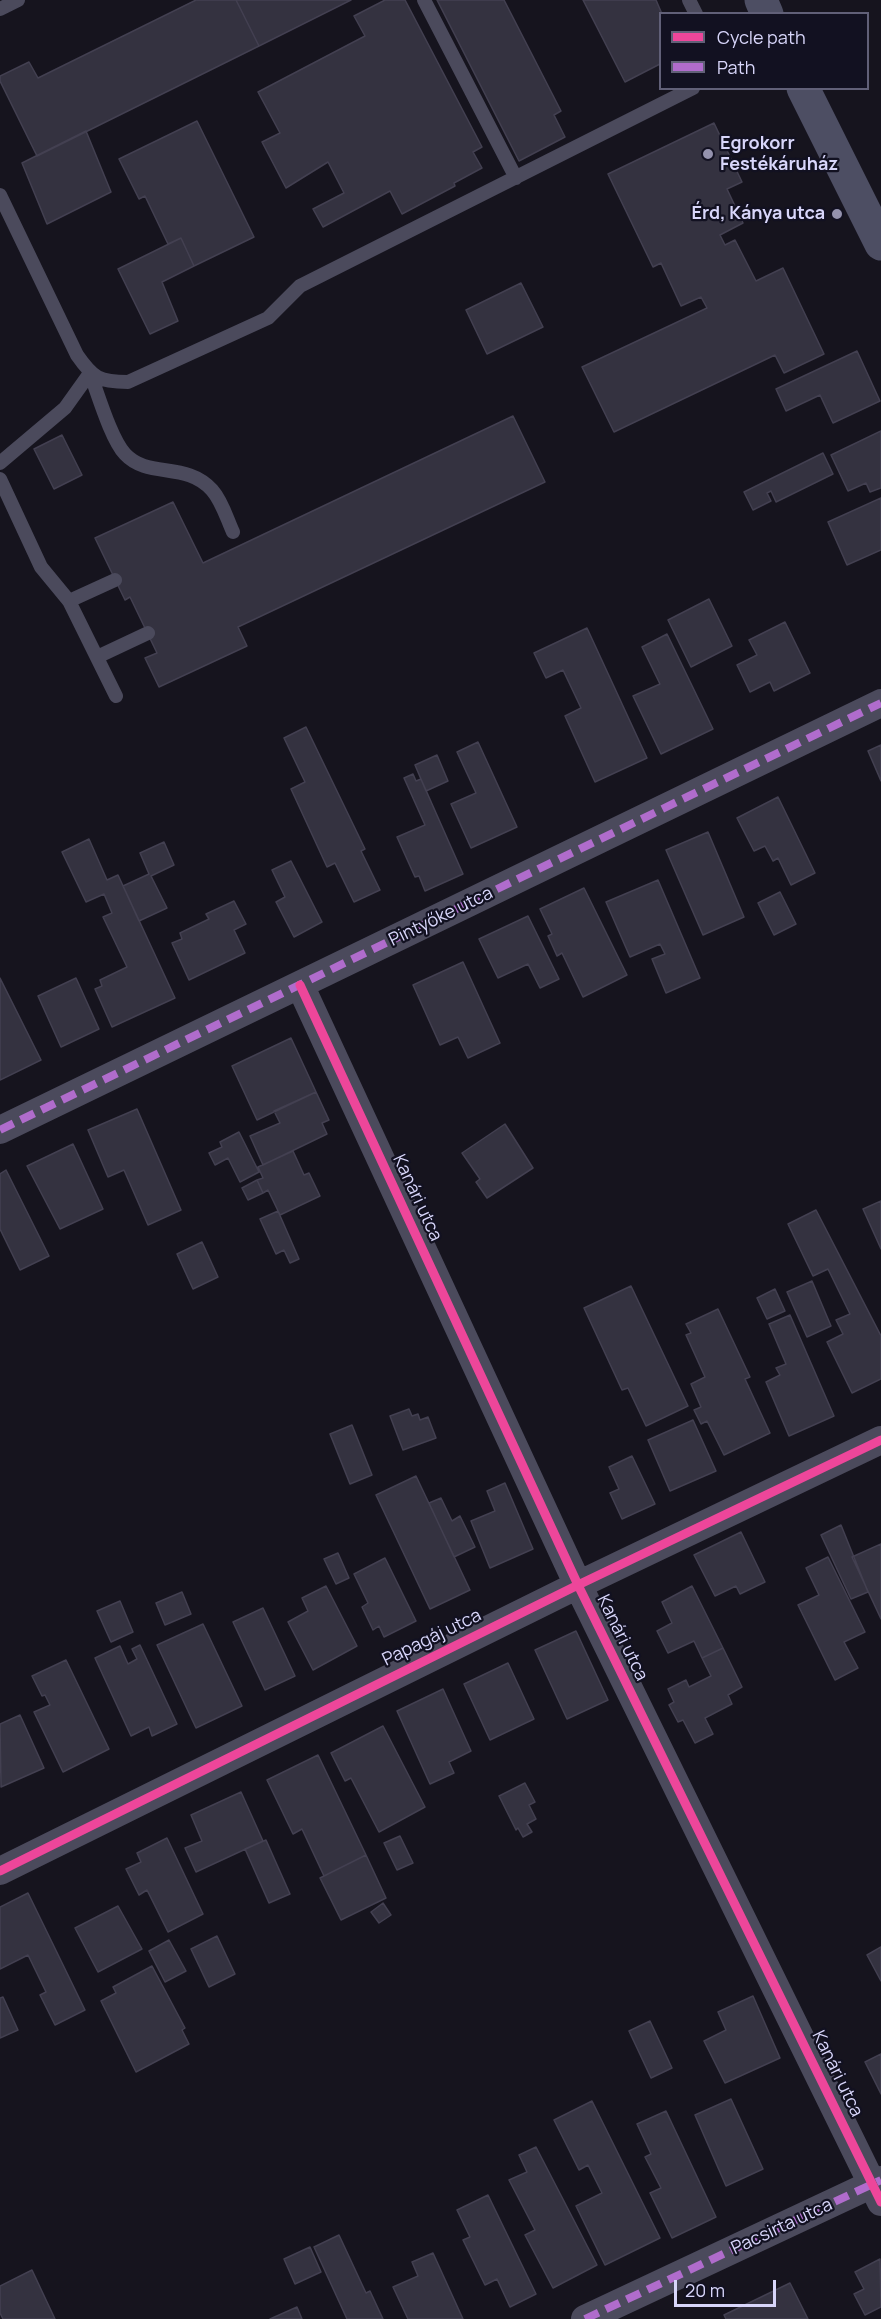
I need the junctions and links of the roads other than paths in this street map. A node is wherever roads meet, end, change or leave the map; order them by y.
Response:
1 (18, 0) edge
2 (424, 0) edge
3 (0, 9) edge
4 (689, 90) edge
5 (804, 90) edge
6 (516, 178) junction
7 (0, 195) edge
8 (881, 244) edge
9 (90, 374) junction
10 (0, 464) edge
11 (0, 479) edge
12 (233, 532) dead end
13 (115, 580) dead end
14 (69, 601) junction
15 (148, 633) dead end
16 (97, 657) junction
17 (116, 696) dead end
18 (881, 703) edge
19 (300, 985) junction
20 (0, 1130) edge
21 (881, 1440) edge
22 (578, 1585) junction
23 (0, 1871) edge
24 (878, 2189) edge
25 (585, 2319) edge

1 - 3 lane
2 - 6 lane
4 - 6 lane
5 - 8 main road
6 - 9 lane
7 - 9 lane
9 - 10 lane
9 - 12 lane
11 - 14 lane
13 - 14 lane
14 - 16 lane
15 - 16 lane
16 - 17 lane
18 - 19 street, Pintyőke utca
19 - 20 street, Pintyőke utca
19 - 22 street, Kanári utca
21 - 22 street, Papagáj utca
22 - 23 street, Papagáj utca
22 - 24 street, Kanári utca
24 - 25 street, Pacsirta utca

